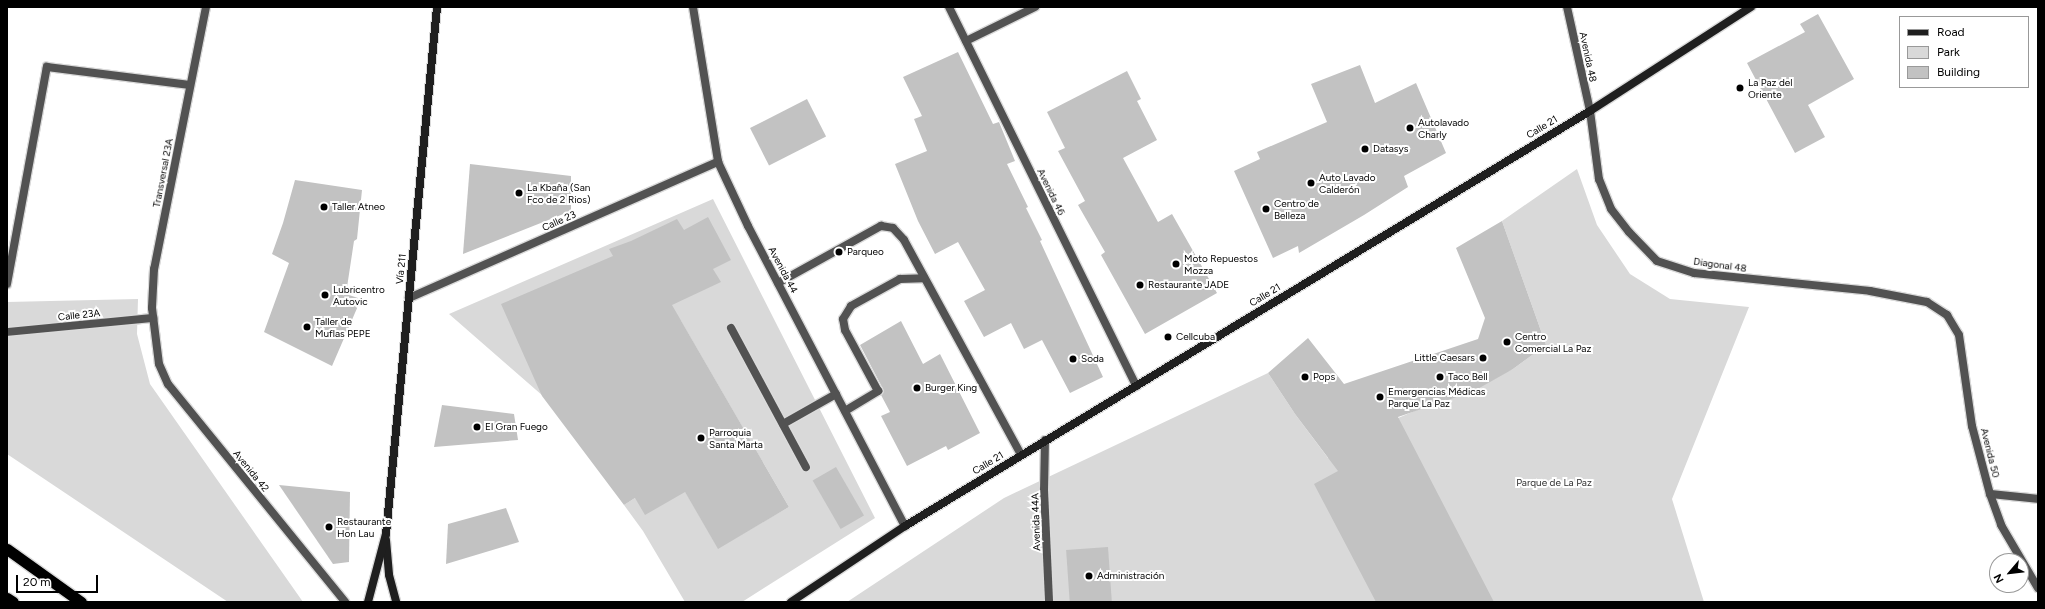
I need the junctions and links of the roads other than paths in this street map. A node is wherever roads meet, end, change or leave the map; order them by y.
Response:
1 (206, 7) edge
2 (437, 7) edge
3 (693, 7) edge
4 (949, 7) edge
5 (1035, 7) edge
6 (1567, 7) edge
7 (1750, 7) edge
8 (966, 41) junction
9 (190, 85) junction
10 (1590, 111) junction
11 (718, 162) junction
12 (924, 278) junction
13 (778, 283) junction
14 (7, 284) edge
15 (409, 298) junction
16 (1947, 315) joint
17 (153, 318) junction
18 (731, 328) dead end
19 (7, 332) edge
20 (156, 345) joint
21 (1136, 386) junction
22 (836, 394) junction
23 (845, 411) junction
24 (783, 424) junction
25 (1045, 440) junction
26 (1021, 455) junction
27 (806, 467) dead end
28 (1990, 494) junction
29 (2038, 499) edge
30 (905, 526) junction
31 (386, 534) junction
32 (7, 549) edge
33 (2038, 588) edge
34 (7, 598) edge
35 (13, 602) edge
36 (81, 602) edge
37 (345, 602) edge
38 (368, 602) edge
39 (396, 602) edge
40 (791, 602) edge
41 (1049, 602) edge

1 - 9 street, Transversal 23A
2 - 15 main road, Vía 211
3 - 11 street, Avenida 44
4 - 8 street, Avenida 46
5 - 8 street
6 - 10 street, Avenida 48
7 - 10 main road, Calle 21
8 - 21 street, Avenida 46
9 - 14 street
9 - 17 street, Transversal 23A
10 - 16 street, Diagonal 48
10 - 21 main road, Calle 21
11 - 13 street, Avenida 44
11 - 15 street, Calle 23
12 - 13 street
12 - 23 street
12 - 26 street
13 - 22 street, Avenida 44
15 - 31 main road, Vía 211
16 - 28 street, Avenida 50
17 - 19 street, Calle 23A
17 - 20 street, Transversal 23A
18 - 24 street
20 - 37 street, Avenida 42
21 - 25 main road, Calle 21
22 - 23 street, Avenida 44
22 - 24 street
23 - 30 street, Avenida 44
24 - 27 street
25 - 26 main road, Calle 21
25 - 41 street, Avenida 44A
26 - 30 main road, Calle 21
28 - 29 street
28 - 33 street, Avenida 50
30 - 40 main road, Calle 21
31 - 38 main road, Vía 211
31 - 39 main road, Vía 211
32 - 36 highway
34 - 35 highway

